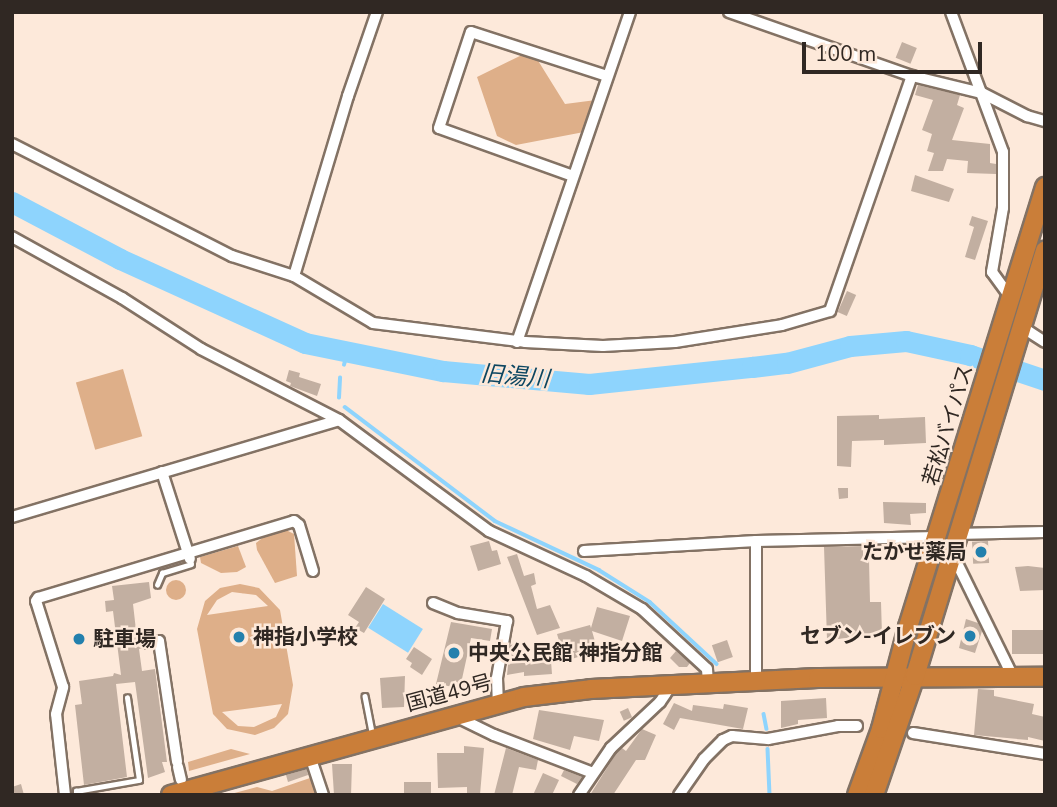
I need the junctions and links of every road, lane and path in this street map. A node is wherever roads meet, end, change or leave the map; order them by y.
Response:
1 (377, 12) edge
2 (630, 12) edge
3 (729, 12) edge
4 (951, 12) edge
5 (607, 76) junction
6 (912, 76) junction
7 (982, 93) junction
8 (1045, 121) edge
9 (12, 144) edge
10 (573, 176) junction
11 (1045, 187) edge
12 (12, 237) edge
13 (1045, 250) edge
14 (294, 276) junction
15 (1011, 298) junction
16 (1017, 327) junction
17 (517, 341) junction
18 (1045, 342) edge
19 (988, 406) junction
20 (339, 420) junction
21 (162, 472) junction
22 (12, 517) edge
23 (1045, 532) edge
24 (937, 537) junction
25 (756, 541) junction
26 (954, 543) junction
27 (584, 551) dead end
28 (188, 555) junction
29 (313, 571) dead end
30 (157, 585) dead end
31 (433, 603) dead end
32 (147, 643) dead end
33 (895, 676) junction
34 (915, 676) junction
35 (1013, 677) junction
36 (1045, 677) edge
37 (756, 683) junction
38 (708, 685) junction
39 (670, 687) junction
40 (365, 696) dead end
41 (127, 698) dead end
42 (498, 703) junction
43 (454, 715) junction
44 (857, 726) dead end
45 (913, 733) dead end
46 (373, 738) junction
47 (1045, 754) edge
48 (310, 756) junction
49 (593, 773) junction
50 (176, 788) edge
51 (580, 794) edge
52 (65, 795) edge
53 (76, 795) edge
54 (323, 795) edge
55 (679, 795) edge
56 (857, 795) edge
57 (874, 795) edge

1 - 14 street
2 - 5 street
3 - 6 street
4 - 7 street
5 - 10 street
5 - 10 street
6 - 7 street
6 - 17 street
7 - 8 street
7 - 15 street
9 - 14 street
10 - 17 street
11 - 15 highway, 若松バイパス
12 - 20 street
13 - 16 highway, 若松バイパス
14 - 17 street
15 - 16 highway, 若松バイパス
16 - 18 street
16 - 19 highway, 若松バイパス
19 - 24 highway, 若松バイパス
19 - 26 highway, 若松バイパス
20 - 21 street
20 - 38 street
21 - 22 street
21 - 28 street
23 - 26 street
24 - 25 street
24 - 33 highway, 若松バイパス
25 - 27 street
25 - 37 street
26 - 34 highway, 若松バイパス
26 - 35 street
28 - 29 street
28 - 30 lane
28 - 52 street
31 - 42 street
32 - 50 street
33 - 34 highway, 国道49号
33 - 37 highway, 国道49号
33 - 56 highway, 若松バイパス
34 - 35 highway, 国道49号
34 - 57 highway, 若松バイパス
35 - 36 highway, 国道49号
37 - 38 highway, 国道49号
38 - 39 highway, 国道49号
39 - 42 highway, 国道49号
39 - 49 street
40 - 46 lane
41 - 53 lane
42 - 43 highway, 国道49号
43 - 46 highway, 国道49号
43 - 49 street
44 - 55 street
45 - 47 street
46 - 48 highway, 国道49号
48 - 50 highway, 国道49号
48 - 54 street
49 - 51 street

